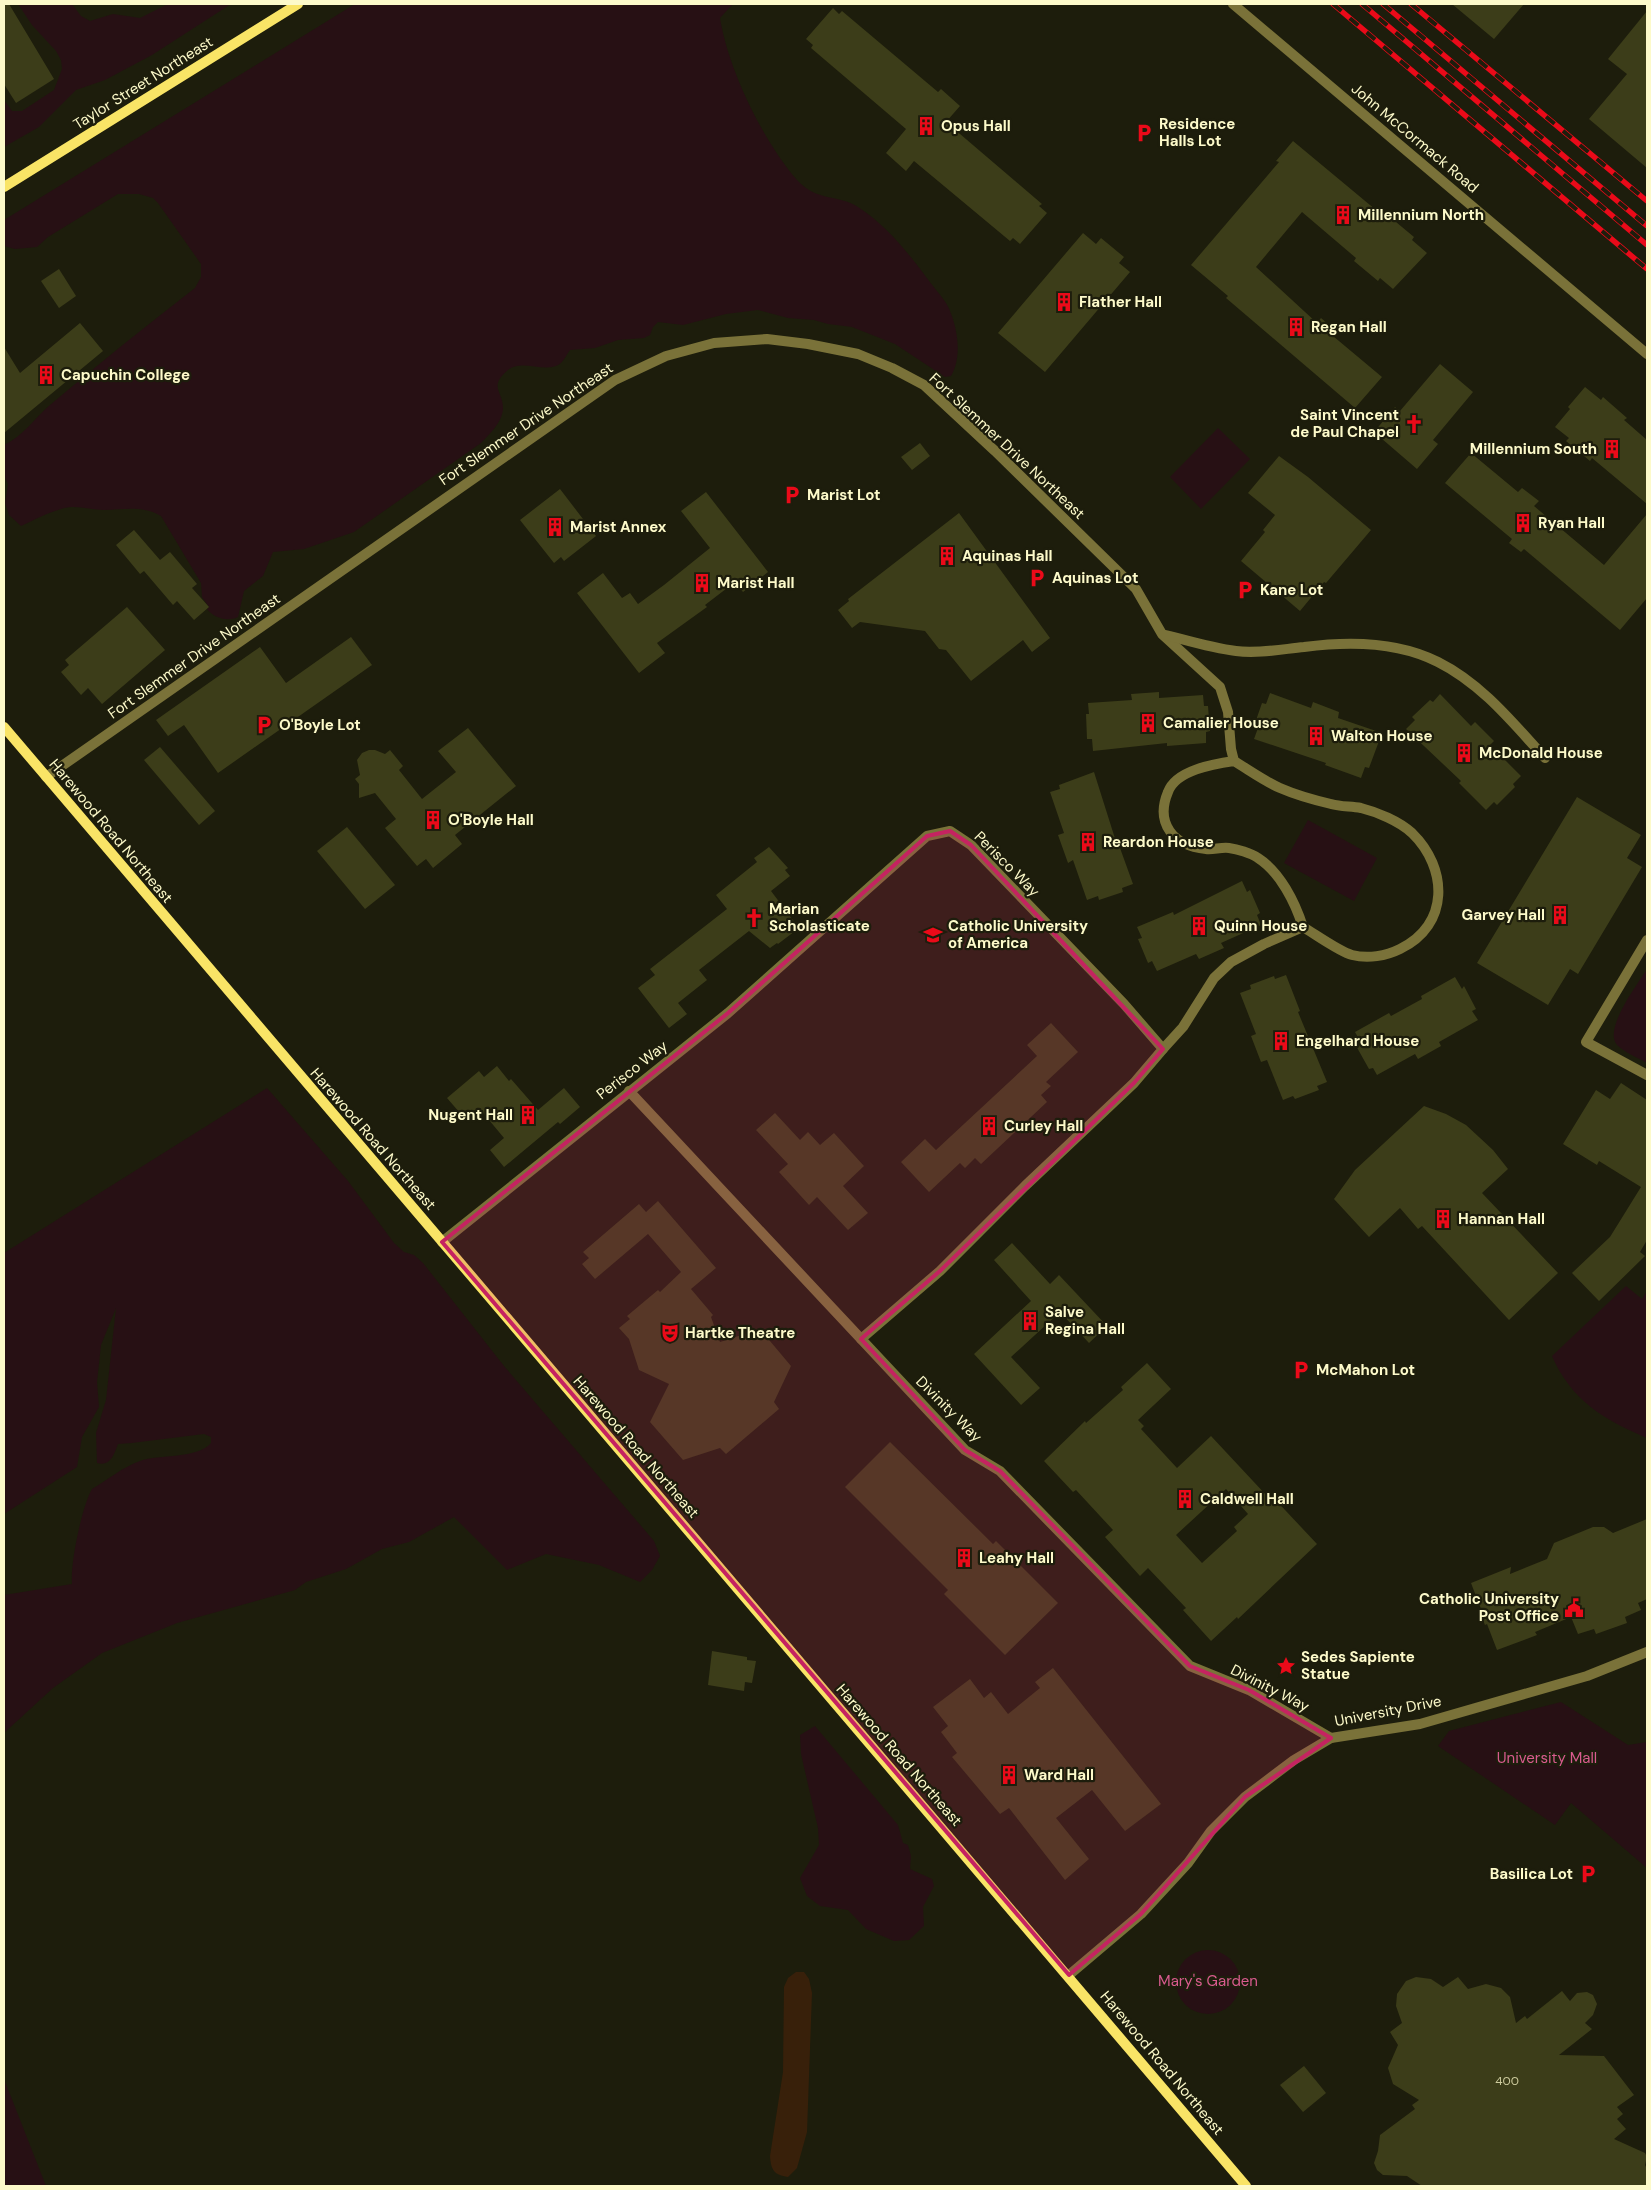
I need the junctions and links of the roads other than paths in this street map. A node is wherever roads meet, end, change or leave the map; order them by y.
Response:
1 (298, 4) edge
2 (1232, 4) edge
3 (4, 187) edge
4 (1647, 354) edge
5 (1162, 634) junction
6 (4, 727) edge
7 (1545, 758) dead end
8 (1234, 762) junction
9 (46, 777) junction
10 (1303, 927) junction
11 (1647, 940) edge
12 (1163, 1049) junction
13 (1647, 1075) edge
14 (629, 1091) junction
15 (442, 1242) junction
16 (861, 1339) junction
17 (1647, 1652) edge
18 (1331, 1738) junction
19 (1069, 1975) junction
20 (1246, 2186) edge

1 - 3 street, Taylor Street Northeast
2 - 4 street, John McCormack Road
5 - 7 street
5 - 8 street, Fort Slemmer Drive Northeast
5 - 9 street, Fort Slemmer Drive Northeast
6 - 9 street, Harewood Road Northeast
8 - 10 street
8 - 10 street
9 - 15 street, Harewood Road Northeast
10 - 12 street
11 - 13 street
12 - 14 street, Perisco Way
12 - 16 street
14 - 15 street, Perisco Way
14 - 16 street, Divinity Way
15 - 19 street, Harewood Road Northeast
16 - 18 street, Divinity Way
17 - 18 street, University Drive
18 - 19 street, University Drive
19 - 20 street, Harewood Road Northeast

